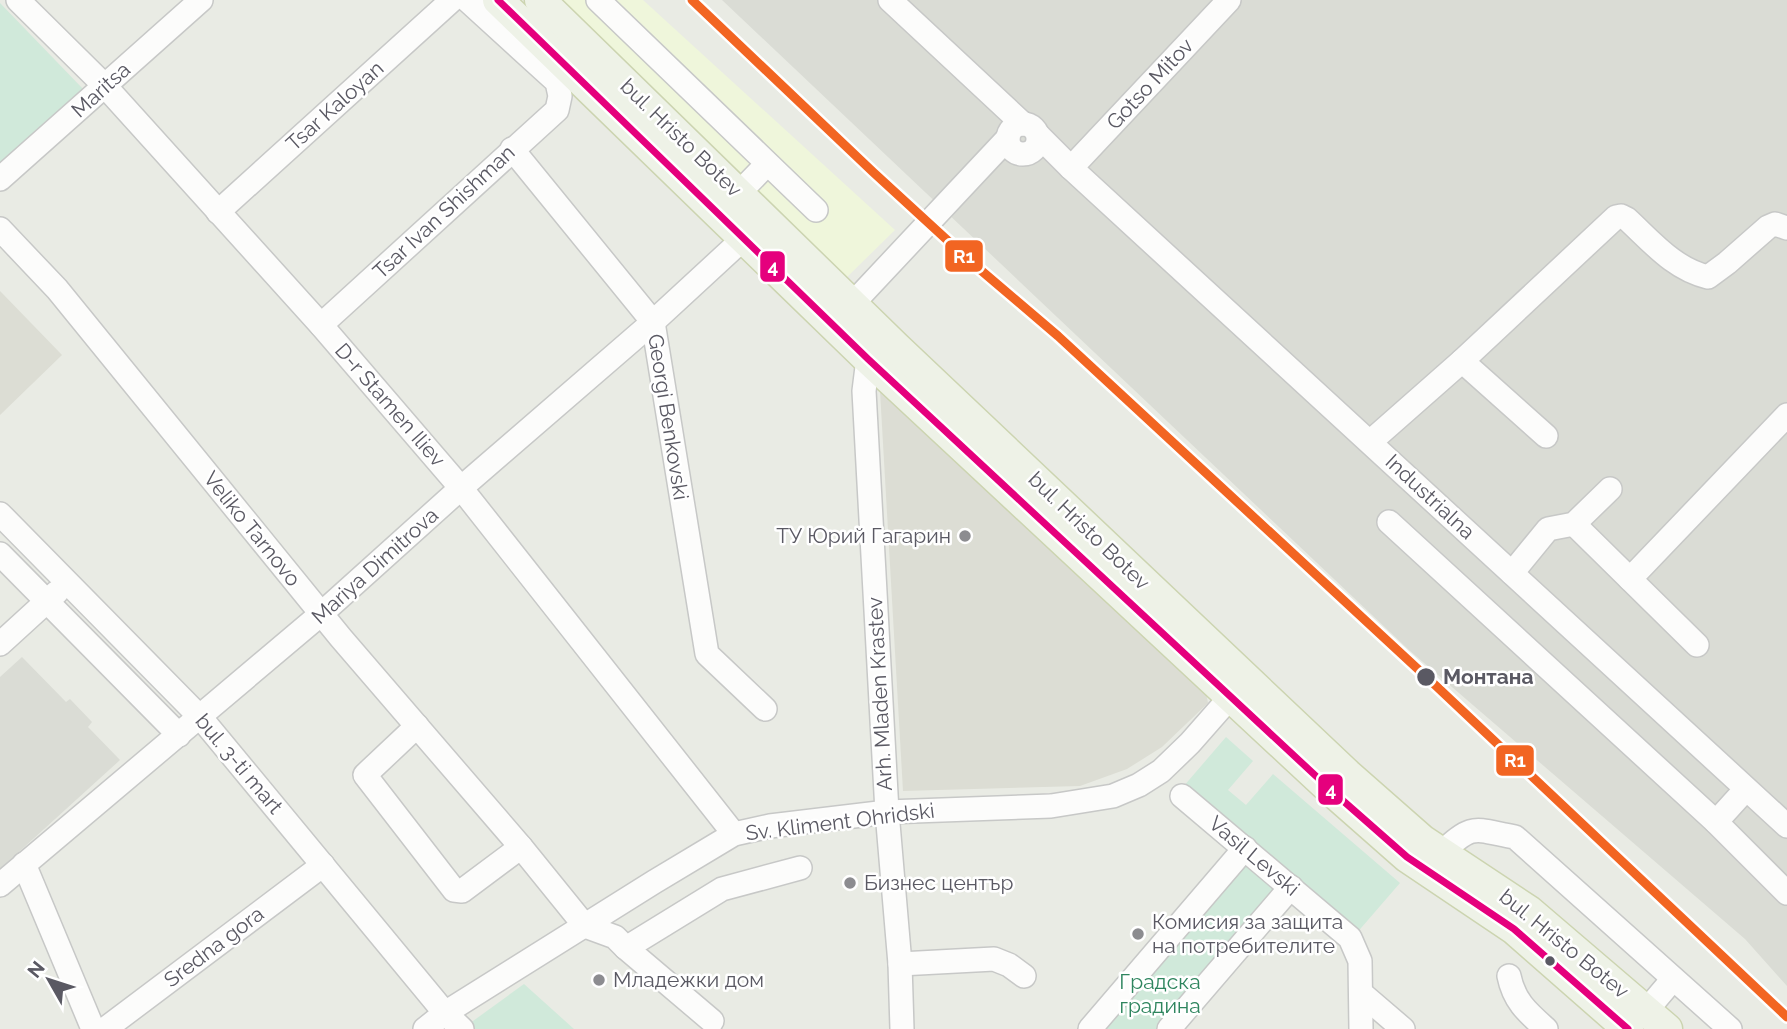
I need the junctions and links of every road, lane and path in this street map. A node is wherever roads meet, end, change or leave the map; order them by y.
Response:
1 (19, 0) edge
2 (201, 0) edge
3 (452, 0) edge
4 (467, 0) edge
5 (498, 0) edge
6 (540, 0) edge
7 (598, 0) edge
8 (890, 0) edge
9 (1229, 0) edge
10 (105, 86) junction
11 (1020, 140) junction
12 (512, 149) junction
13 (768, 164) junction
14 (1071, 168) junction
15 (0, 179) edge
16 (738, 194) junction
17 (816, 210) dead end
18 (218, 212) junction
19 (1787, 228) edge
20 (0, 229) edge
21 (743, 239) junction
22 (842, 314) junction
23 (653, 322) junction
24 (321, 325) junction
25 (868, 359) junction
26 (1462, 361) junction
27 (1787, 415) edge
28 (1546, 436) dead end
29 (1370, 442) junction
30 (461, 488) junction
31 (1610, 489) dead end
32 (0, 514) edge
33 (1389, 522) dead end
34 (1574, 524) junction
35 (0, 554) edge
36 (1512, 573) junction
37 (1630, 579) junction
38 (67, 582) junction
39 (47, 601) junction
40 (321, 614) junction
41 (0, 644) edge
42 (1697, 645) dead end
43 (1238, 689) junction
44 (765, 709) dead end
45 (201, 718) junction
46 (417, 726) junction
47 (179, 735) junction
48 (1746, 789) junction
49 (1182, 796) dead end
50 (887, 812) junction
51 (1716, 822) junction
52 (1787, 826) edge
53 (734, 834) junction
54 (521, 848) junction
55 (1245, 848) junction
56 (1441, 853) junction
57 (24, 864) junction
58 (323, 865) junction
59 (800, 868) dead end
60 (0, 885) edge
61 (1291, 887) junction
62 (1787, 893) edge
63 (585, 926) junction
64 (626, 948) junction
65 (900, 964) junction
66 (1024, 976) dead end
67 (1509, 976) dead end
68 (1673, 979) junction
69 (1361, 993) junction
70 (445, 1013) junction
71 (712, 1021) dead end
72 (1637, 1025) edge
73 (93, 1029) edge
74 (104, 1029) edge
75 (425, 1029) edge
76 (462, 1029) edge
77 (902, 1029) edge
78 (1090, 1029) edge
79 (1169, 1029) edge
80 (1362, 1029) edge
81 (1403, 1029) edge
82 (1546, 1029) edge
83 (1730, 1029) edge

1 - 10 street, D-r Stamen Iliev
2 - 10 street, Maritsa
3 - 18 street, Tsar Kaloyan
4 - 12 street, Tsar Ivan Shishman
5 - 21 main road, bul. Hristo Botev
6 - 16 main road, bul. Hristo Botev
7 - 13 street
8 - 11 street, Industrialna
9 - 14 street, Gotso Mitov
10 - 15 street, Maritsa
10 - 18 street, D-r Stamen Iliev
11 - 14 street, Industrialna
11 - 22 street
12 - 23 street, Georgi Benkovski
12 - 24 street, Tsar Ivan Shishman
13 - 16 street
13 - 17 street
14 - 29 street, Industrialna
16 - 22 main road, bul. Hristo Botev
18 - 24 street, D-r Stamen Iliev
19 - 26 street
20 - 40 street, Veliko Tarnovo
21 - 22 main road, bul. Hristo Botev
21 - 23 street, Mariya Dimitrova
22 - 25 main road, bul. Hristo Botev
22 - 43 main road, bul. Hristo Botev
23 - 30 street, Mariya Dimitrova
23 - 44 street, Georgi Benkovski
24 - 30 street, D-r Stamen Iliev
25 - 43 main road, bul. Hristo Botev
25 - 50 street, Arh. Mladen Krastev
26 - 28 street
26 - 29 street
27 - 37 street
29 - 36 street, Industrialna
30 - 40 street, Mariya Dimitrova
30 - 53 street, D-r Stamen Iliev
31 - 34 street
32 - 38 street, bul. 3-ti mart
33 - 51 street
34 - 36 street
34 - 37 street
35 - 39 street
36 - 48 street, Industrialna
37 - 42 street
38 - 39 street
38 - 45 street, bul. 3-ti mart
39 - 41 street
39 - 47 street
40 - 45 street, Mariya Dimitrova
40 - 46 street, Veliko Tarnovo
43 - 50 street, Sv. Kliment Ohridski
43 - 56 main road, bul. Hristo Botev
43 - 72 main road, bul. Hristo Botev
45 - 47 street, Mariya Dimitrova
45 - 58 street, bul. 3-ti mart
46 - 54 street, Veliko Tarnovo
46 - 54 street
47 - 57 street, Mariya Dimitrova
48 - 51 street
48 - 52 street, Industrialna
49 - 55 street, Vasil Levski
50 - 53 street, Sv. Kliment Ohridski
50 - 65 street, Arh. Mladen Krastev
51 - 62 street
53 - 63 street, Sv. Kliment Ohridski
54 - 63 street, Veliko Tarnovo
55 - 61 street, Vasil Levski
55 - 78 street
56 - 68 street
56 - 72 main road, bul. Hristo Botev
57 - 60 street, Mariya Dimitrova
57 - 73 street
58 - 70 street, bul. 3-ti mart
58 - 74 street, Sredna gora
59 - 64 street
61 - 69 street, Vasil Levski
61 - 79 street
63 - 64 street
63 - 70 street, Sv. Kliment Ohridski
64 - 71 street
65 - 66 street
65 - 77 street, Arh. Mladen Krastev
67 - 82 street
68 - 72 street
68 - 83 street
69 - 80 street, Vasil Levski
69 - 81 street
70 - 75 street, Sv. Kliment Ohridski
70 - 76 street, bul. 3-ti mart

